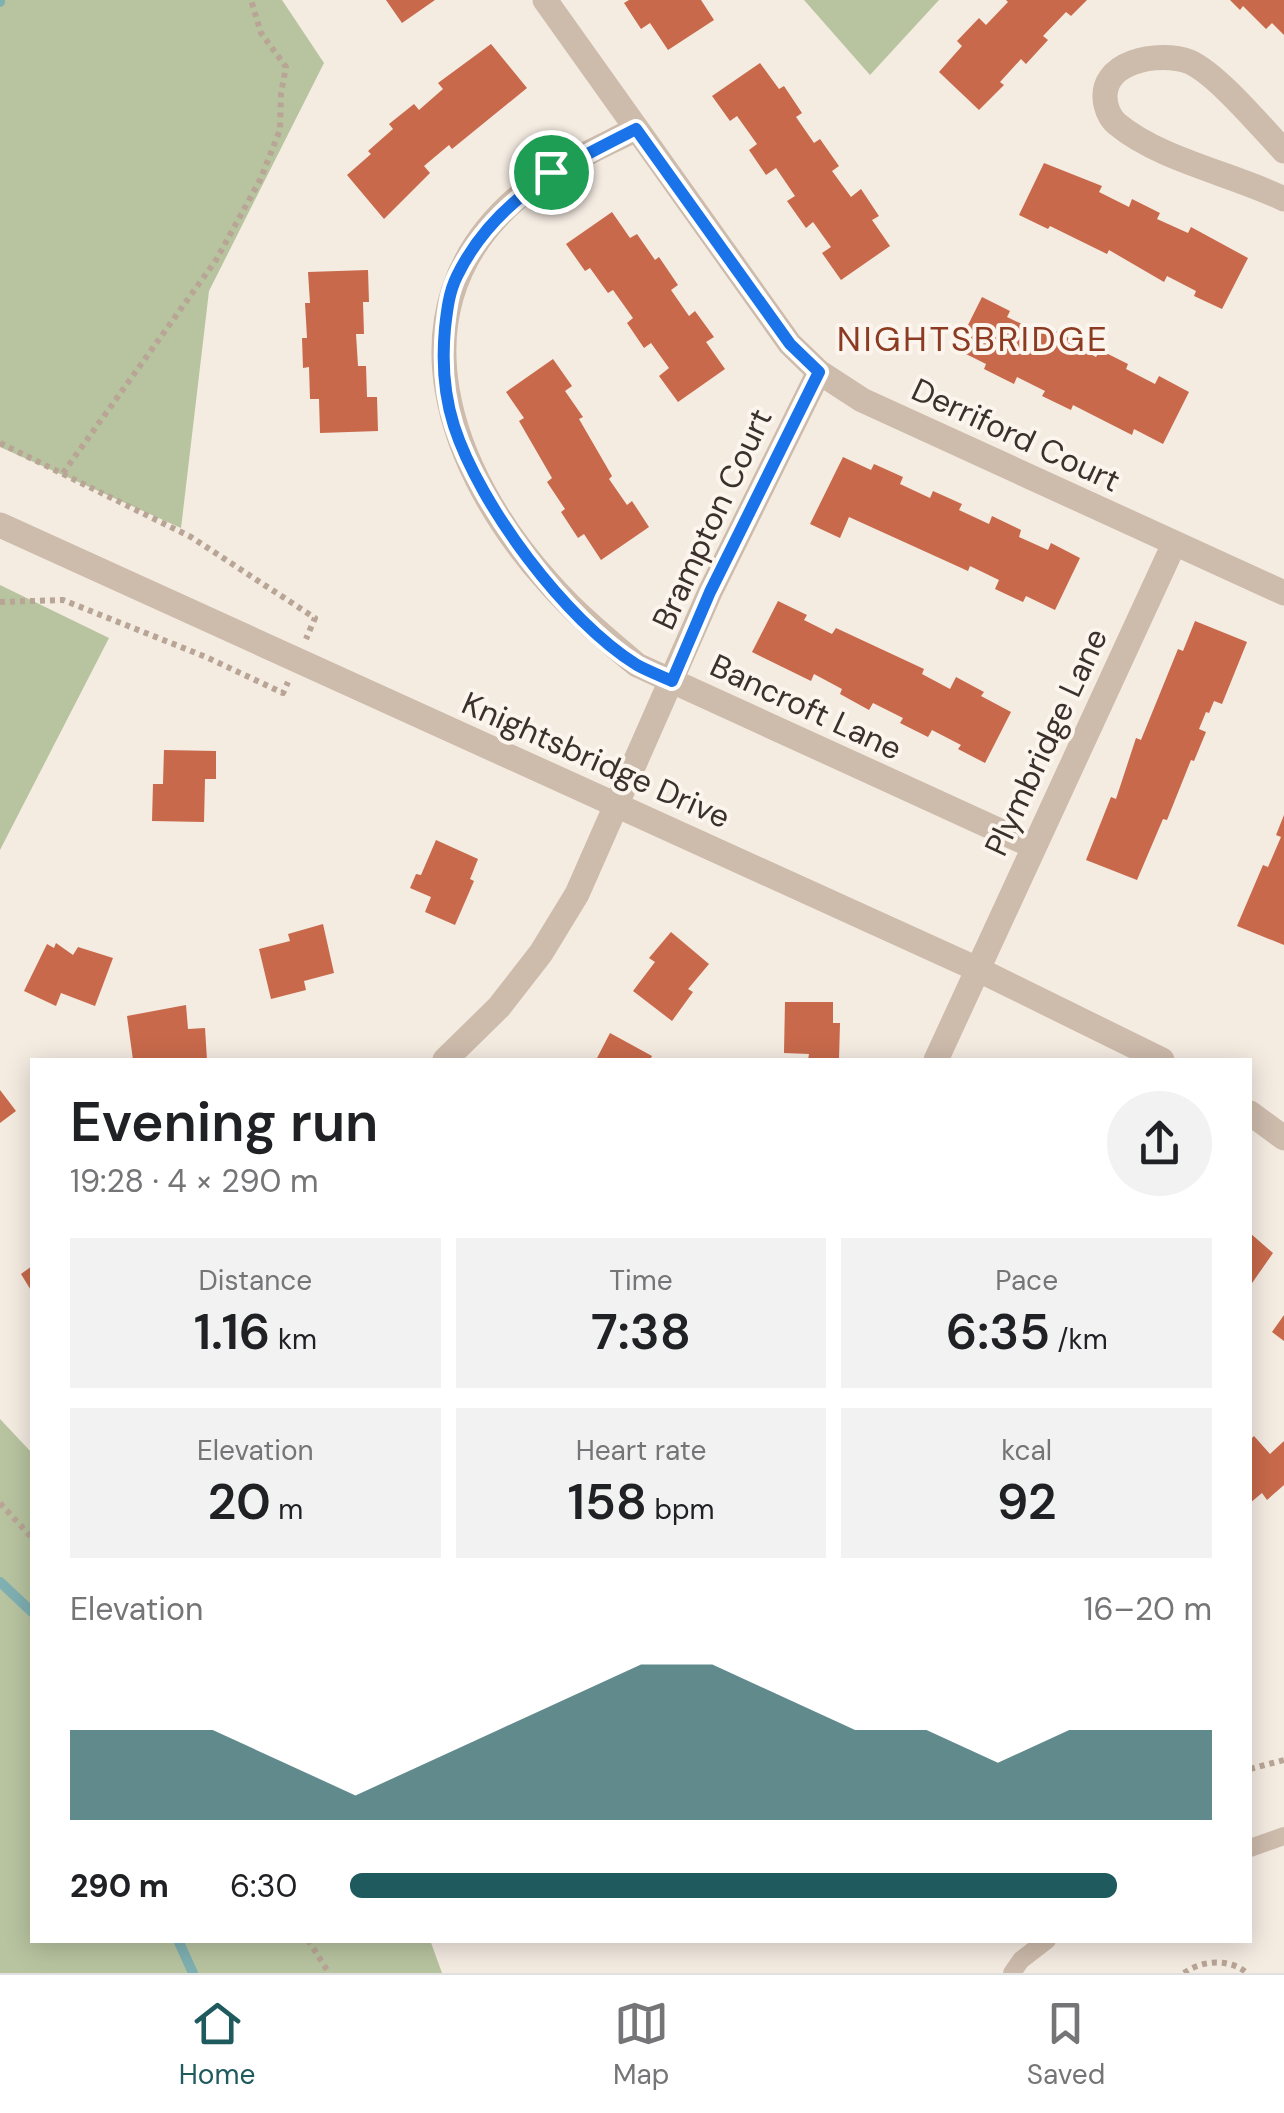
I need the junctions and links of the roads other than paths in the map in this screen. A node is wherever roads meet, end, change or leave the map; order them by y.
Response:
1 (545, 0) edge
2 (636, 129) junction
3 (1284, 151) edge
4 (1284, 199) edge
5 (819, 372) junction
6 (0, 525) edge
7 (1174, 544) junction
8 (1284, 594) edge
9 (672, 681) junction
10 (617, 805) junction
11 (1033, 846) junction
12 (978, 969) junction
13 (446, 1058) edge
14 (937, 1058) edge
15 (1158, 1058) edge
16 (1252, 1114) edge
17 (1284, 1138) edge
18 (1284, 1836) edge
19 (1252, 1847) edge
20 (1043, 1943) edge
21 (1012, 1973) edge

1 - 2 street, Derriford Court
2 - 5 street, Derriford Court
2 - 9 street, Bancroft Lane
3 - 4 street
5 - 7 street, Derriford Court
5 - 9 street, Brampton Court
6 - 10 street, Knightsbridge Drive
7 - 8 street, Derriford Court
7 - 11 street, Plymbridge Lane
9 - 10 street, Brampton Court
9 - 11 street, Bancroft Lane
10 - 12 street, Knightsbridge Drive
10 - 13 street, Brampton Court
11 - 12 street, Plymbridge Lane
12 - 14 street, Plymbridge Lane
12 - 15 street, Knightsbridge Drive
16 - 17 street
18 - 19 lane
20 - 21 lane

